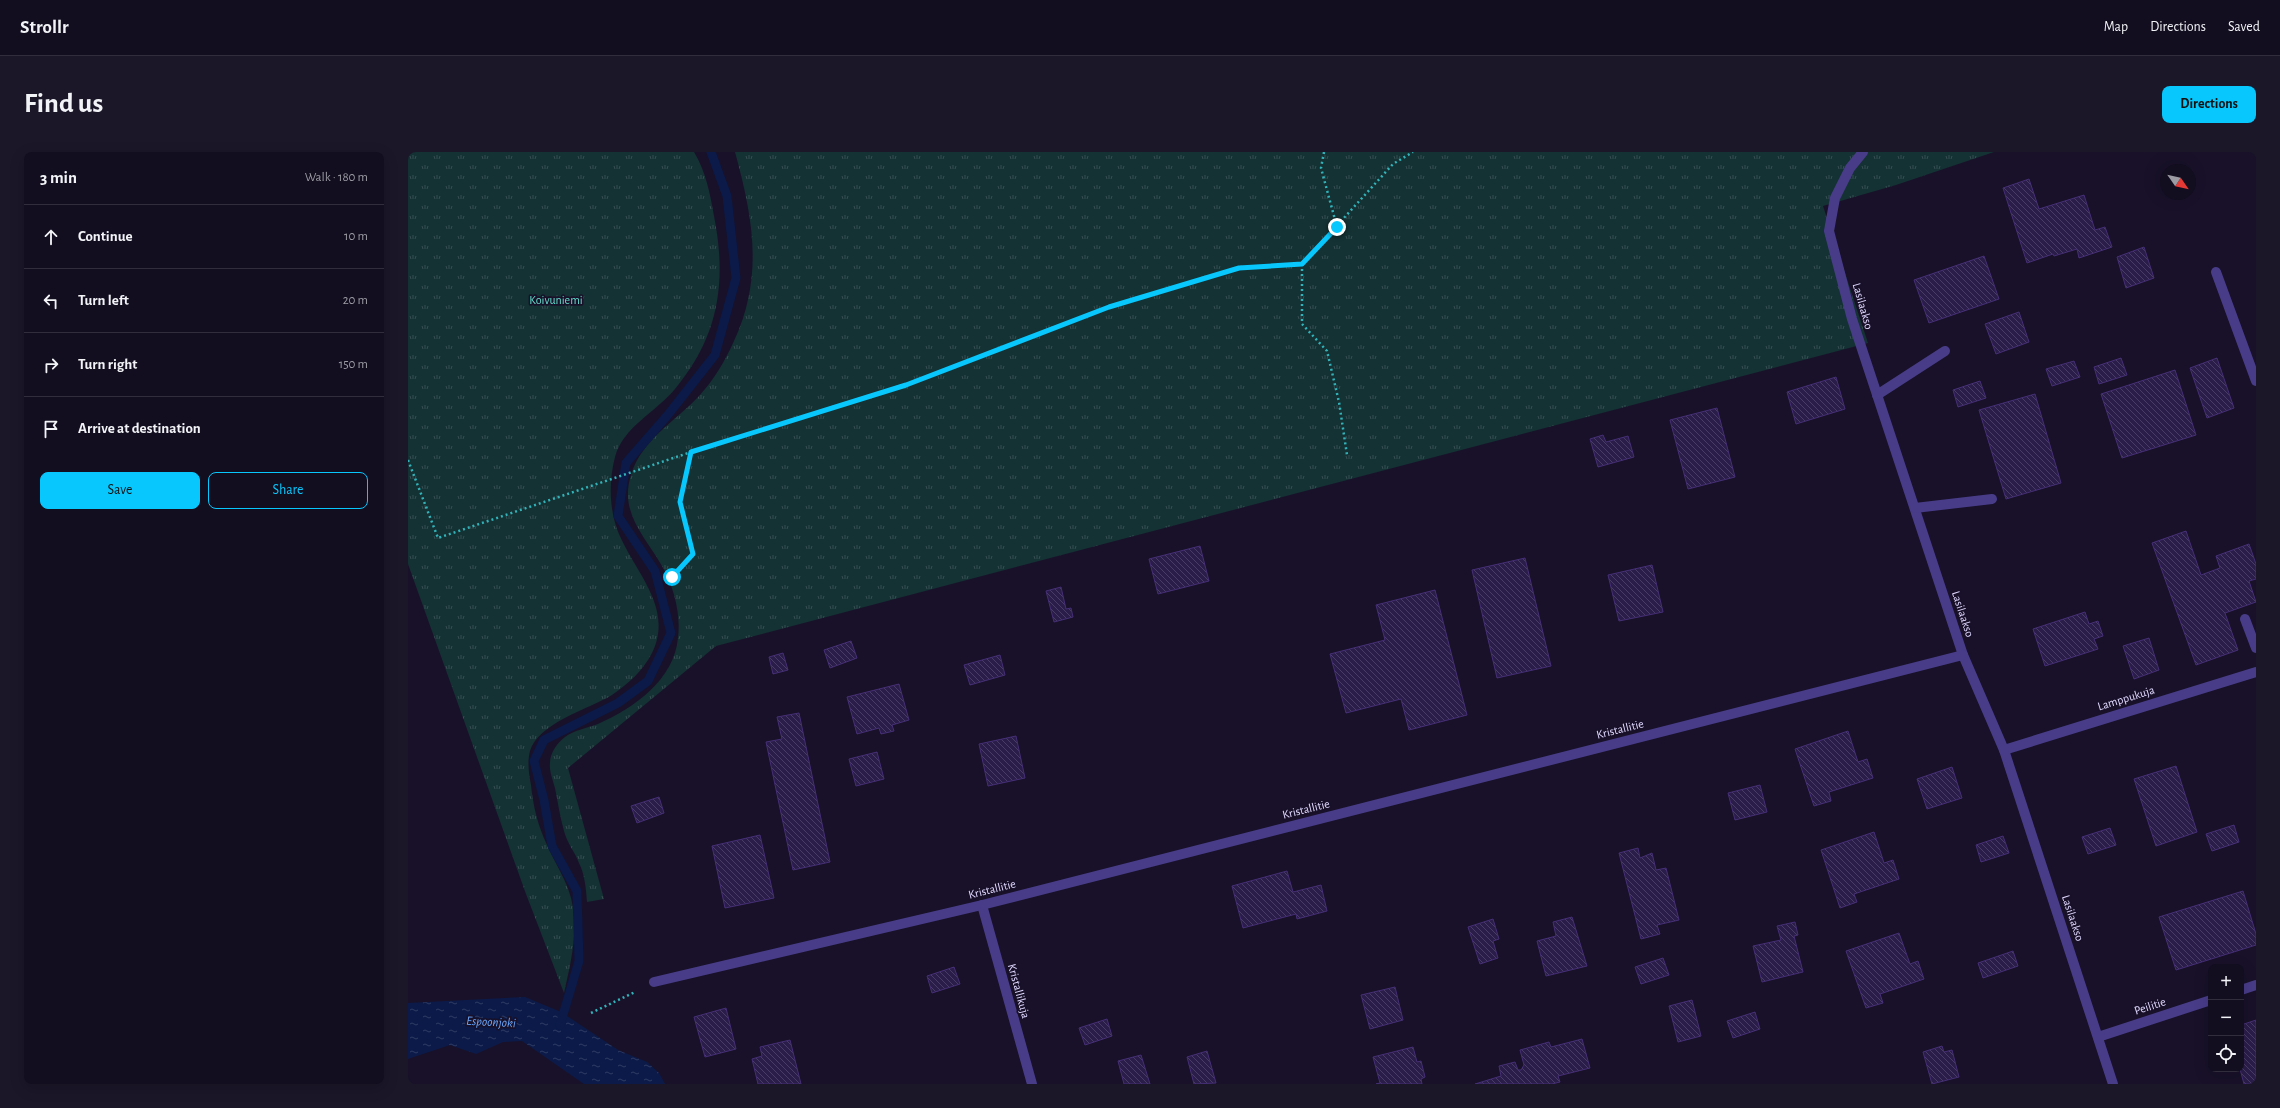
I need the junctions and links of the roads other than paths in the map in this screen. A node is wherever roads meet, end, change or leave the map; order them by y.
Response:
1 (1863, 152) edge
2 (2216, 272) dead end
3 (1945, 351) dead end
4 (2256, 381) edge
5 (1877, 395) junction
6 (1992, 499) dead end
7 (1915, 508) junction
8 (2245, 619) dead end
9 (2256, 648) edge
10 (1963, 655) junction
11 (2256, 672) edge
12 (2004, 750) junction
13 (982, 905) junction
14 (654, 982) road end
15 (2256, 985) edge
16 (2244, 989) edge
17 (2208, 1001) edge
18 (2098, 1037) junction
19 (1032, 1084) edge
20 (2113, 1084) edge

1 - 5 street, Lasilaakso
2 - 4 street
3 - 5 street
5 - 7 street, Lasilaakso
6 - 7 street
7 - 10 street, Lasilaakso
8 - 9 street
10 - 12 street, Lasilaakso
10 - 13 street, Kristallitie
11 - 12 street, Lamppukuja
12 - 18 street, Lasilaakso
13 - 14 street, Kristallitie
13 - 19 street, Kristallikuja
15 - 16 street
17 - 18 street, Peilitie
18 - 20 street, Lasilaakso

